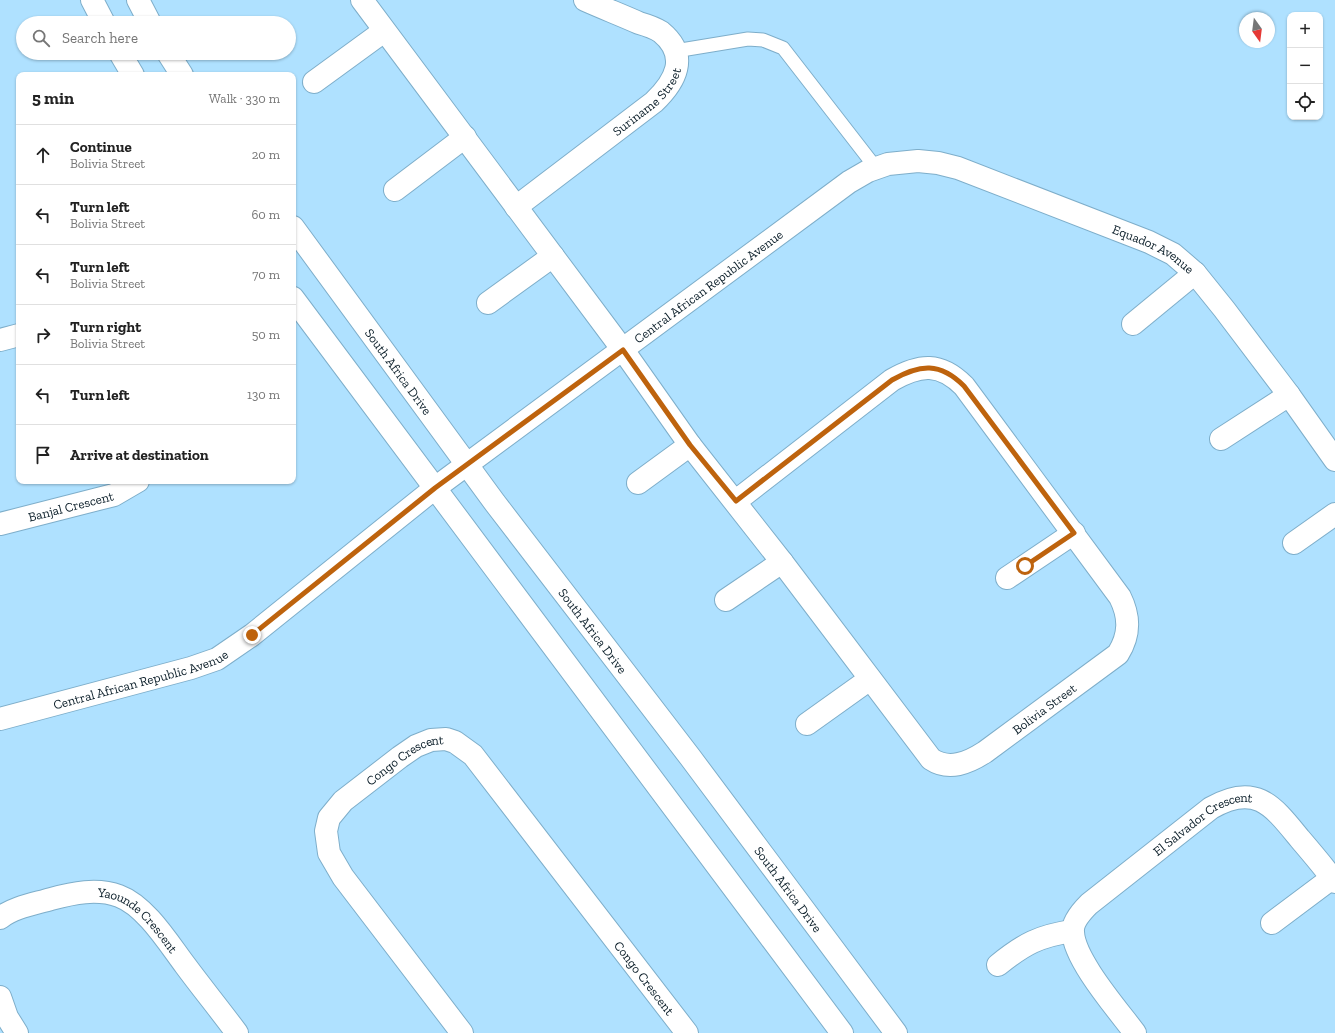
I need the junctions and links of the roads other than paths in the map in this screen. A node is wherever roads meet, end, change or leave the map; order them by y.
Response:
1 (92, 0) edge
2 (138, 0) edge
3 (362, 0) edge
4 (585, 0) edge
5 (100, 16) edge
6 (146, 16) edge
7 (384, 31) junction
8 (675, 51) junction
9 (124, 60) edge
10 (172, 60) edge
11 (132, 72) edge
12 (180, 72) edge
13 (314, 82) dead end
14 (465, 137) junction
15 (882, 166) junction
16 (395, 190) dead end
17 (516, 207) junction
18 (296, 231) edge
19 (553, 256) junction
20 (1195, 273) junction
21 (296, 302) edge
22 (488, 303) dead end
23 (1133, 324) dead end
24 (16, 336) edge
25 (0, 340) edge
26 (623, 350) junction
27 (1289, 394) junction
28 (1221, 439) dead end
29 (690, 445) junction
30 (1335, 460) edge
31 (466, 464) junction
32 (638, 483) dead end
33 (133, 484) edge
34 (435, 488) junction
35 (736, 501) junction
36 (1335, 514) edge
37 (0, 524) edge
38 (1074, 533) junction
39 (1294, 543) dead end
40 (782, 562) junction
41 (1007, 578) dead end
42 (726, 600) dead end
43 (870, 679) junction
44 (0, 719) edge
45 (807, 724) dead end
46 (1333, 880) edge
47 (0, 918) edge
48 (1272, 923) dead end
49 (1072, 931) junction
50 (998, 965) dead end
51 (0, 997) edge
52 (1131, 1031) edge
53 (17, 1033) edge
54 (237, 1033) edge
55 (462, 1033) edge
56 (686, 1033) edge
57 (842, 1033) edge
58 (896, 1033) edge

1 - 5 street
2 - 6 street
3 - 7 street
4 - 8 street, Suriname Street
7 - 13 street
7 - 14 street
8 - 15 lane
8 - 17 street, Suriname Street
9 - 11 street
10 - 12 street
14 - 16 street
14 - 17 street
15 - 20 street, Equador Avenue
15 - 26 street, Central African Republic Avenue
17 - 19 street
18 - 31 street, South Africa Drive
19 - 22 street
19 - 26 street
20 - 23 street
20 - 27 street, Equador Avenue
21 - 34 street
24 - 25 street
26 - 29 street, Bolivia Street
26 - 31 street, Central African Republic Avenue
27 - 28 street
27 - 30 street, Equador Avenue
29 - 32 street
29 - 35 street, Bolivia Street
31 - 34 street, Central African Republic Avenue
31 - 58 street, South Africa Drive
33 - 37 street, Banjal Crescent
34 - 44 street, Central African Republic Avenue
34 - 57 street
35 - 38 street, Bolivia Street
35 - 40 street, Bolivia Street
36 - 39 street
38 - 41 street
38 - 43 street, Bolivia Street
40 - 42 street
40 - 43 street, Bolivia Street
43 - 45 street
46 - 48 street, El Salvador Crescent
46 - 49 street, El Salvador Crescent
47 - 54 street, Yaounde Crescent
49 - 50 street
49 - 52 street
51 - 53 street
55 - 56 street, Congo Crescent

